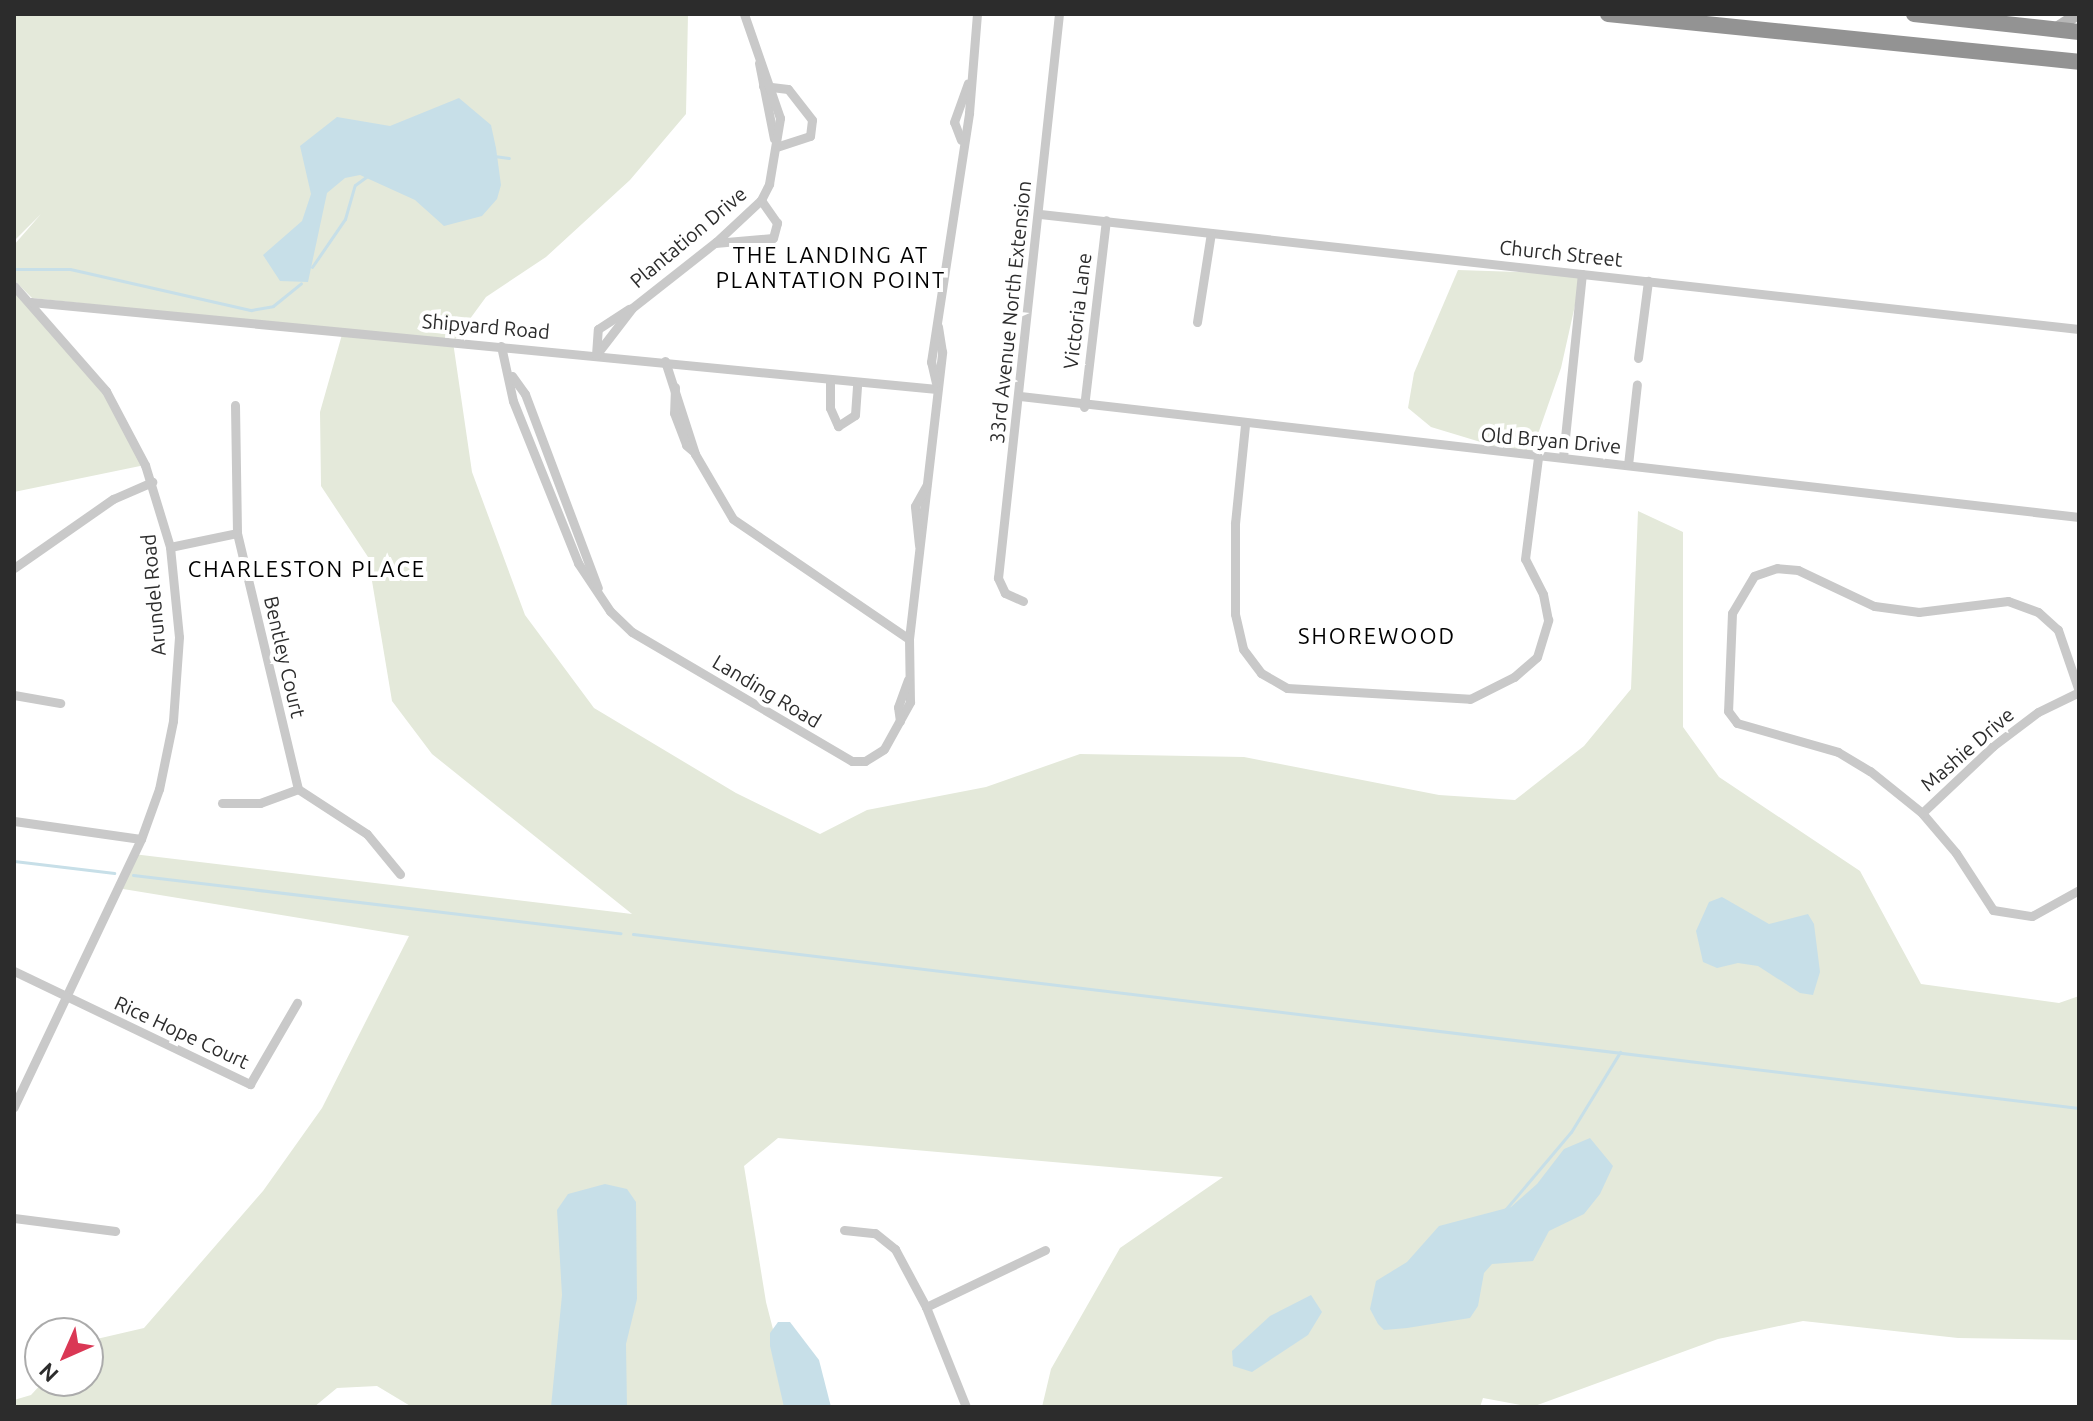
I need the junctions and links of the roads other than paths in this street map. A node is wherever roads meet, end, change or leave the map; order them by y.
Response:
1 (744, 14) edge
2 (977, 14) edge
3 (1059, 14) edge
4 (1608, 14) edge
5 (1914, 14) edge
6 (2078, 14) edge
7 (2055, 29) junction
8 (2079, 32) edge
9 (2079, 62) edge
10 (768, 85) junction
11 (776, 147) junction
12 (761, 200) junction
13 (1040, 214) junction
14 (1106, 220) junction
15 (1211, 233) junction
16 (715, 243) junction
17 (1582, 274) junction
18 (1648, 281) junction
19 (14, 286) edge
20 (31, 302) junction
21 (1197, 322) dead end
22 (2079, 329) edge
23 (501, 346) junction
24 (596, 355) junction
25 (1638, 358) dead end
26 (665, 361) junction
27 (509, 374) junction
28 (830, 381) junction
29 (857, 384) junction
30 (1637, 384) dead end
31 (937, 389) junction
32 (1020, 396) junction
33 (235, 405) dead end
34 (1084, 407) junction
35 (1245, 425) junction
36 (1538, 457) junction
37 (1563, 457) junction
38 (1628, 465) junction
39 (553, 468) junction
40 (542, 471) junction
41 (152, 482) junction
42 (2079, 517) edge
43 (237, 533) junction
44 (170, 547) junction
45 (14, 568) edge
46 (1023, 601) dead end
47 (610, 611) junction
48 (909, 639) junction
49 (2079, 692) edge
50 (14, 695) edge
51 (60, 703) dead end
52 (298, 789) junction
53 (222, 803) dead end
54 (1922, 813) junction
55 (14, 821) edge
56 (141, 839) junction
57 (400, 874) dead end
58 (2079, 890) edge
59 (14, 971) edge
60 (67, 998) junction
61 (297, 1003) dead end
62 (14, 1107) edge
63 (14, 1218) edge
64 (844, 1230) dead end
65 (115, 1231) dead end
66 (1045, 1250) dead end
67 (926, 1307) junction
68 (966, 1407) edge

1 - 10 street, Plantation Drive
2 - 31 street, Landing Road
3 - 13 street, 33rd Avenue North Extension
4 - 9 highway
5 - 7 highway
6 - 7 main road
7 - 8 highway
10 - 11 street, Plantation Drive
10 - 11 street
11 - 12 street, Plantation Drive
12 - 16 street, Plantation Drive
12 - 16 street
13 - 14 street, Church Street
13 - 32 street, 33rd Avenue North Extension
14 - 15 street, Church Street
14 - 34 street, Victoria Lane
15 - 17 street, Church Street
15 - 21 street
16 - 24 street, Plantation Drive
17 - 18 street, Church Street
17 - 37 street
18 - 22 street, Church Street
18 - 25 street
19 - 20 street, Arundel Road
20 - 23 street, Shipyard Road
20 - 41 street, Arundel Road
23 - 24 street, Shipyard Road
23 - 27 street, Landing Road
24 - 26 street, Shipyard Road
26 - 28 street, Shipyard Road
26 - 48 street
27 - 39 street, Landing Road
27 - 40 street, Landing Road
28 - 29 street, Shipyard Road
28 - 29 street
29 - 31 street, Shipyard Road
30 - 38 street
31 - 48 street, Landing Road
32 - 34 street, Old Bryan Drive
32 - 46 street, 33rd Avenue North Extension
33 - 43 street, Bentley Court
34 - 35 street, Old Bryan Drive
35 - 36 street, Old Bryan Drive
35 - 36 street
36 - 37 street, Old Bryan Drive
37 - 38 street, Old Bryan Drive
38 - 42 street, Old Bryan Drive
39 - 40 street
39 - 47 street, Landing Road
40 - 47 street, Landing Road
41 - 44 street, Arundel Road
41 - 45 street
43 - 44 street
43 - 52 street, Bentley Court
44 - 56 street, Arundel Road
47 - 48 street, Landing Road
49 - 54 street, Mashie Drive
49 - 54 street
50 - 51 street
52 - 53 street
52 - 57 street
54 - 58 street
55 - 56 street
56 - 60 street, Arundel Road
59 - 60 street, Rice Hope Court
60 - 61 street, Rice Hope Court
60 - 62 street, Arundel Road
63 - 65 street
64 - 67 street
66 - 67 street
67 - 68 street

